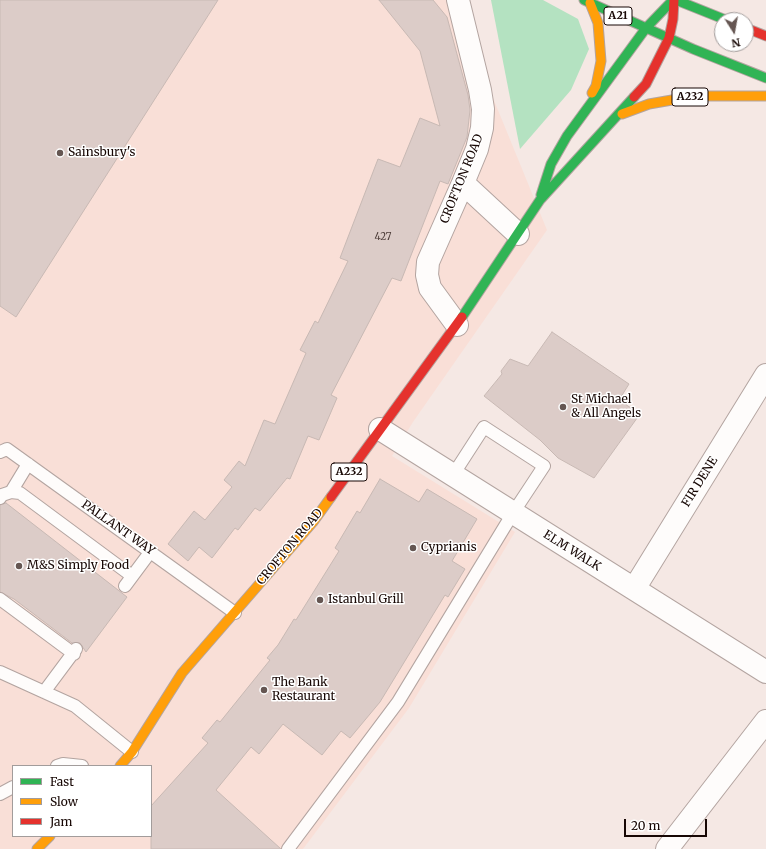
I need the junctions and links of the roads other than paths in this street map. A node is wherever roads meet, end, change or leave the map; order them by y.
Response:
1 (458, 0) edge
2 (674, 0) edge
3 (587, 2) edge
4 (714, 15) edge
5 (646, 28) junction
6 (754, 32) edge
7 (766, 35) edge
8 (669, 38) junction
9 (766, 78) edge
10 (766, 96) edge
11 (582, 114) junction
12 (617, 116) junction
13 (463, 183) junction
14 (540, 200) junction
15 (518, 234) junction
16 (457, 325) junction
17 (766, 375) edge
18 (380, 429) junction
19 (0, 452) edge
20 (28, 464) junction
21 (453, 475) junction
22 (11, 492) junction
23 (0, 498) edge
24 (513, 513) junction
25 (151, 551) junction
26 (132, 576) junction
27 (125, 586) dead end
28 (634, 589) junction
29 (0, 599) edge
30 (235, 613) junction
31 (0, 672) edge
32 (766, 672) edge
33 (44, 692) junction
34 (766, 721) edge
35 (132, 752) junction
36 (60, 765) edge
37 (72, 765) edge
38 (121, 765) edge
39 (12, 788) edge
40 (0, 794) edge
41 (49, 837) edge
42 (37, 849) edge
43 (288, 849) edge
44 (667, 849) edge

1 - 13 street, CROFTON ROAD
2 - 4 main road
2 - 5 main road, CROFTON ROAD / A232
2 - 8 main road, CROFTON ROAD / A232
3 - 5 main road, A21
3 - 11 main road, A232
5 - 8 main road, A21
5 - 11 main road, CROFTON ROAD / A232
6 - 7 main road
8 - 9 main road, A21
8 - 12 main road, CROFTON ROAD / A232
10 - 12 main road, CROFTON ROAD / A232
11 - 14 main road, CROFTON ROAD / A232
12 - 14 main road, CROFTON ROAD / A232
13 - 15 street
13 - 16 street, CROFTON ROAD
14 - 15 main road, CROFTON ROAD / A232
15 - 16 main road, CROFTON ROAD / A232
16 - 18 main road, CROFTON ROAD / A232
17 - 28 street, FIR DENE
18 - 21 street, ELM WALK
18 - 30 main road, CROFTON ROAD / A232
19 - 20 lane, PALLANT WAY
20 - 22 lane
20 - 25 lane, PALLANT WAY
21 - 24 street, ELM WALK
21 - 24 lane
22 - 23 lane
22 - 26 lane
24 - 28 street, ELM WALK
24 - 43 lane
25 - 26 lane
25 - 30 lane, PALLANT WAY
26 - 27 lane
28 - 32 street, ELM WALK
29 - 33 lane
30 - 35 main road, CROFTON ROAD / A232
31 - 33 lane
33 - 35 lane
34 - 44 street
35 - 38 main road, CROFTON ROAD / A232
36 - 37 lane
39 - 40 lane
41 - 42 main road

